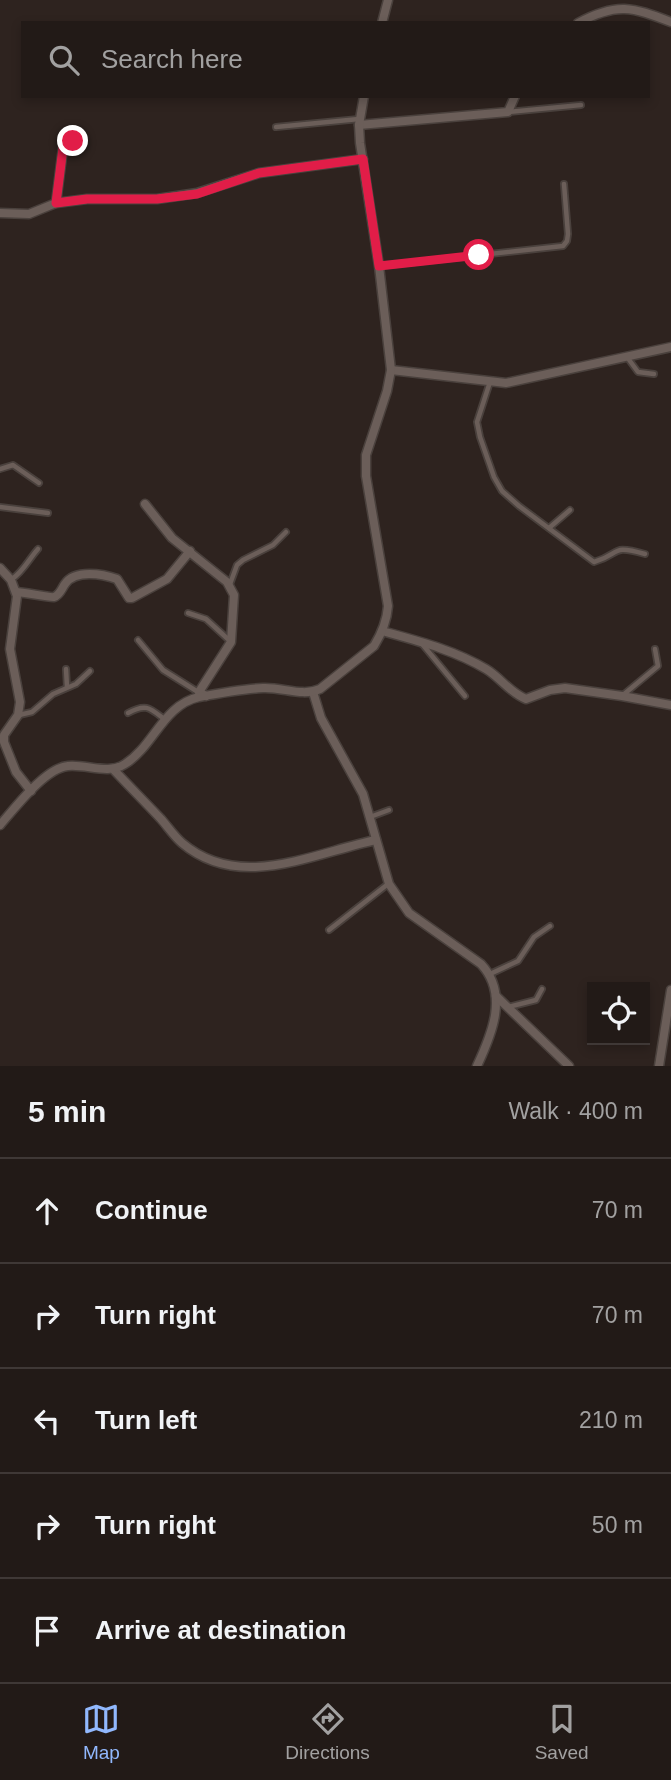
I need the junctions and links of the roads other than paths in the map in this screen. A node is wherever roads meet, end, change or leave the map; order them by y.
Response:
1 (388, 0) edge
2 (383, 21) edge
3 (582, 21) edge
4 (671, 22) edge
5 (515, 98) edge
6 (363, 101) edge
7 (581, 105) dead end
8 (508, 112) junction
9 (359, 122) junction
10 (276, 127) dead end
11 (73, 141) dead end
12 (363, 159) junction
13 (564, 184) dead end
14 (56, 203) junction
15 (0, 213) edge
16 (379, 266) junction
17 (671, 347) edge
18 (626, 357) junction
19 (391, 370) junction
20 (654, 374) dead end
21 (490, 382) junction
22 (0, 469) edge
23 (38, 483) dead end
24 (145, 504) dead end
25 (0, 507) edge
26 (570, 510) dead end
27 (48, 513) dead end
28 (549, 528) junction
29 (286, 532) dead end
30 (38, 549) dead end
31 (190, 551) junction
32 (645, 554) dead end
33 (0, 568) edge
34 (11, 580) junction
35 (230, 585) junction
36 (16, 592) junction
37 (188, 613) dead end
38 (382, 631) junction
39 (138, 640) dead end
40 (231, 642) junction
41 (420, 642) junction
42 (10, 649) junction
43 (656, 649) dead end
44 (0, 651) edge
45 (65, 669) dead end
46 (90, 671) dead end
47 (67, 687) junction
48 (313, 692) junction
49 (202, 694) junction
50 (465, 696) dead end
51 (622, 696) junction
52 (671, 705) edge
53 (128, 713) dead end
54 (18, 715) junction
55 (164, 719) junction
56 (113, 769) junction
57 (31, 791) junction
58 (389, 810) dead end
59 (370, 817) junction
60 (0, 825) edge
61 (376, 840) junction
62 (389, 884) junction
63 (550, 926) dead end
64 (329, 930) dead end
65 (490, 974) junction
66 (542, 989) dead end
67 (671, 990) edge
68 (496, 996) junction
69 (507, 1007) junction
70 (661, 1048) junction
71 (671, 1051) edge
72 (477, 1066) edge
73 (569, 1066) edge
74 (659, 1066) edge

1 - 2 street
3 - 4 street
5 - 8 street
6 - 9 street
7 - 8 lane
8 - 9 street
9 - 10 lane
9 - 12 street
11 - 14 street
12 - 14 street
12 - 16 street
13 - 16 lane
14 - 15 street
16 - 19 street
17 - 18 street
18 - 20 lane
18 - 21 street
19 - 21 street
19 - 38 street
21 - 28 lane
22 - 23 lane
24 - 31 street
25 - 27 lane
26 - 28 lane
28 - 32 lane
29 - 35 lane
30 - 34 lane
31 - 35 street
31 - 36 street
33 - 34 street
34 - 36 street
35 - 40 street
36 - 42 street
37 - 40 lane
38 - 41 street
38 - 48 street
39 - 49 lane
40 - 49 street
41 - 50 lane
41 - 51 street
42 - 44 street
42 - 54 street
43 - 51 lane
45 - 47 lane
46 - 47 lane
47 - 54 lane
48 - 49 street
48 - 59 street
49 - 55 street
51 - 52 street
53 - 55 lane
54 - 57 street
55 - 56 street
56 - 57 street
56 - 61 street
57 - 60 street
58 - 59 lane
59 - 61 street
61 - 62 street
62 - 64 lane
62 - 65 street
63 - 65 lane
65 - 68 street
66 - 69 lane
67 - 70 street
68 - 69 street
68 - 72 street
69 - 73 street
70 - 71 lane
70 - 74 street

